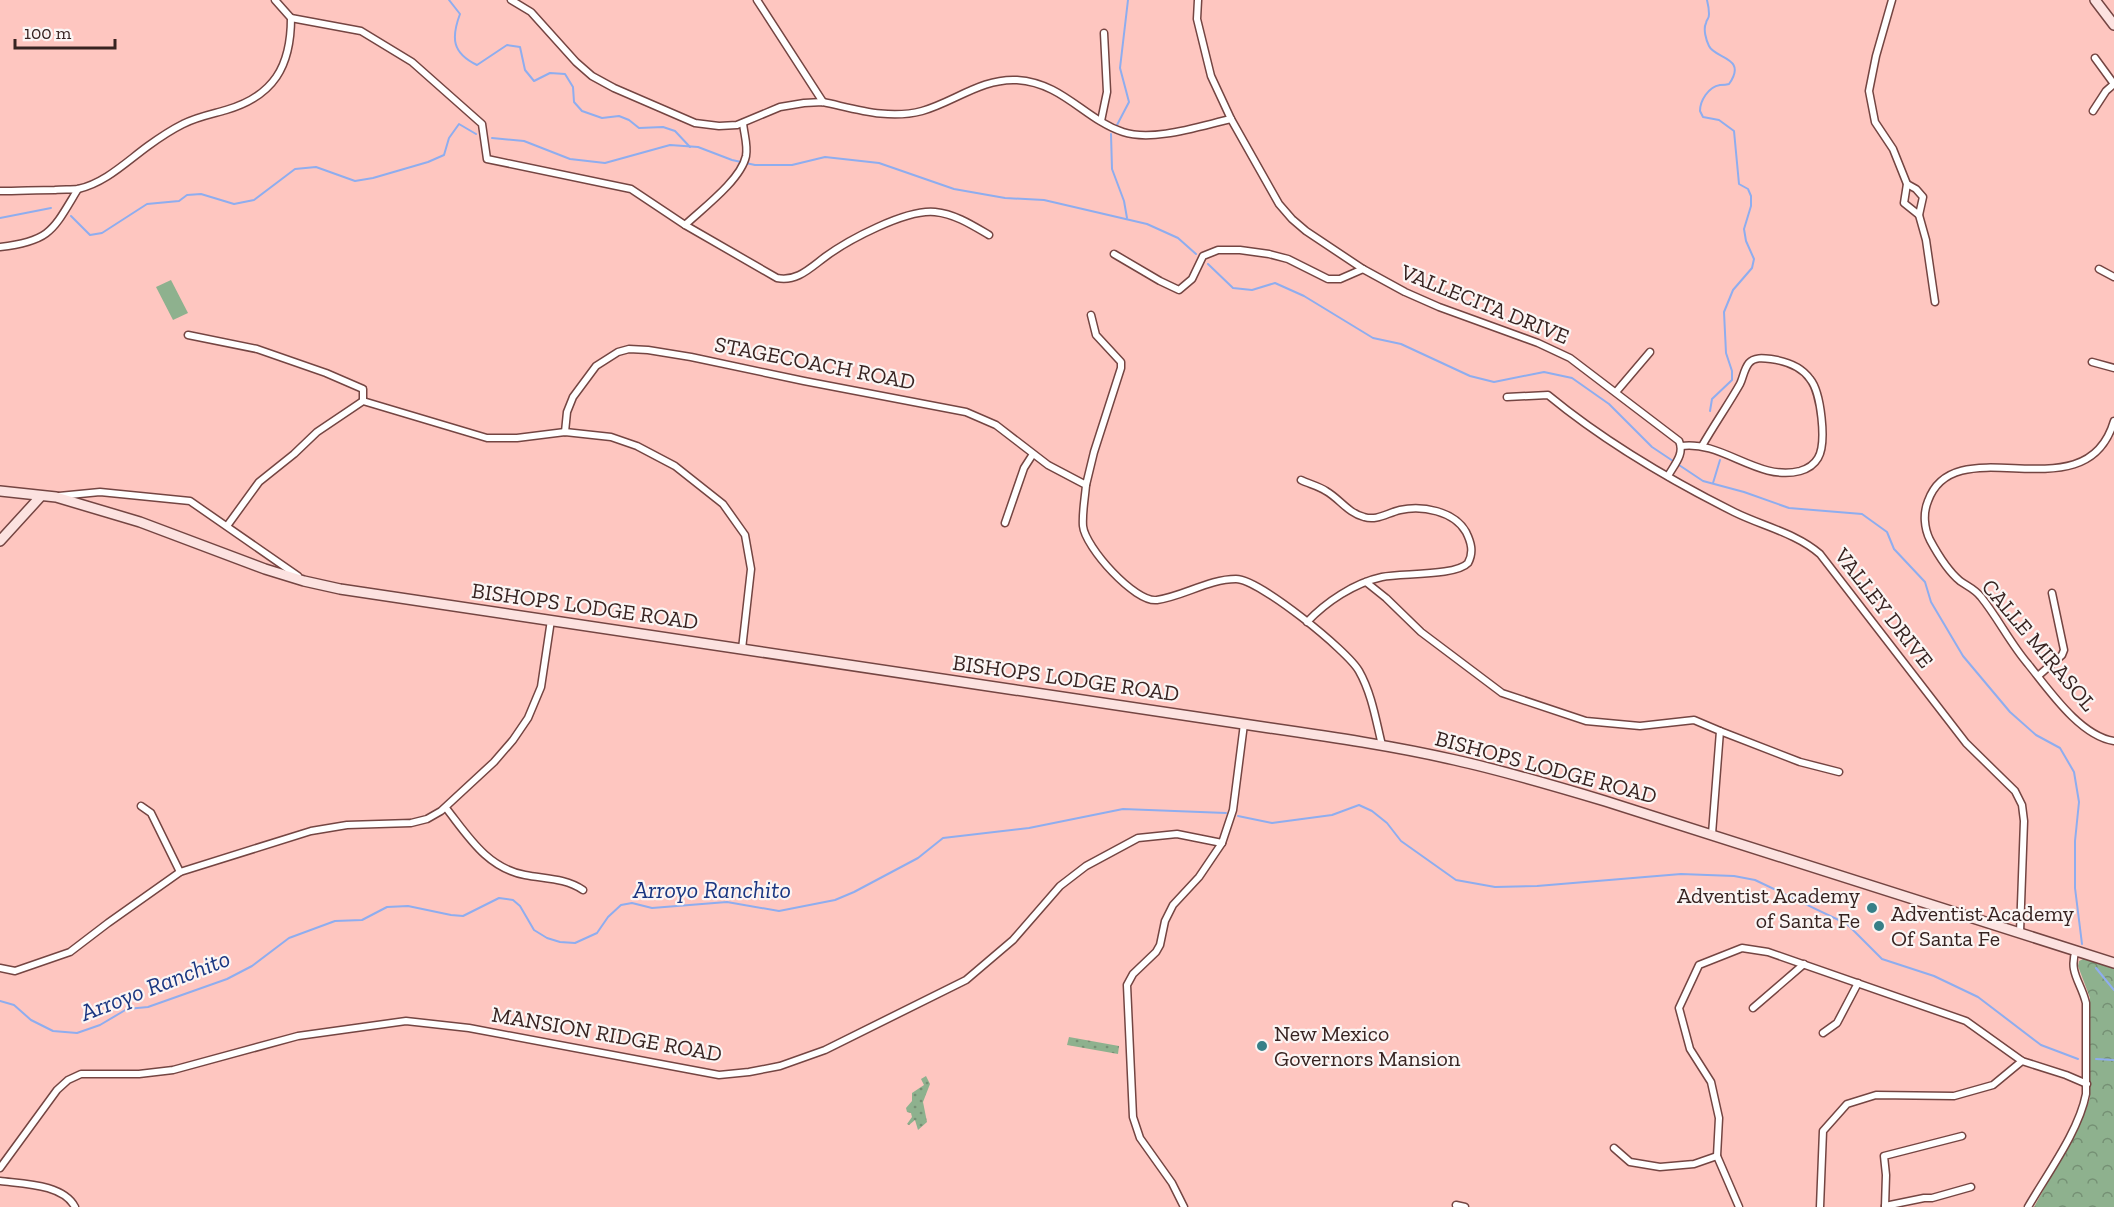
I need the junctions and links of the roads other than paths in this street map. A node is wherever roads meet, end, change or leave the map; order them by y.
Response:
1 (275, 0) edge
2 (511, 0) edge
3 (757, 0) edge
4 (1198, 0) edge
5 (1892, 0) edge
6 (2095, 0) edge
7 (291, 18) junction
8 (2114, 25) edge
9 (1104, 33) dead end
10 (2095, 58) dead end
11 (2114, 84) edge
12 (823, 102) junction
13 (2093, 111) dead end
14 (1230, 119) junction
15 (1101, 121) junction
16 (743, 123) junction
17 (1906, 184) junction
18 (78, 189) junction
19 (0, 191) edge
20 (1919, 215) junction
21 (685, 225) junction
22 (989, 235) dead end
23 (0, 248) edge
24 (1114, 254) dead end
25 (1363, 269) junction
26 (2099, 269) dead end
27 (2114, 277) edge
28 (1935, 302) dead end
29 (1091, 315) dead end
30 (188, 335) dead end
31 (1650, 352) dead end
32 (2092, 362) dead end
33 (2114, 368) edge
34 (1616, 392) junction
35 (1507, 397) dead end
36 (363, 400) junction
37 (2114, 421) edge
38 (565, 432) junction
39 (1681, 446) junction
40 (1702, 446) junction
41 (1033, 454) junction
42 (1668, 476) junction
43 (1301, 480) dead end
44 (1086, 485) junction
45 (0, 491) edge
46 (41, 496) junction
47 (56, 497) junction
48 (1005, 523) dead end
49 (227, 526) junction
50 (0, 541) edge
51 (304, 581) junction
52 (1366, 582) junction
53 (2052, 593) dead end
54 (551, 620) junction
55 (1307, 622) junction
56 (742, 649) junction
57 (2038, 676) junction
58 (1244, 724) junction
59 (1720, 731) junction
60 (2114, 741) edge
61 (1382, 745) junction
62 (1839, 772) dead end
63 (141, 806) dead end
64 (446, 808) junction
65 (1712, 834) junction
66 (1222, 843) junction
67 (180, 872) junction
68 (583, 890) dead end
69 (2020, 932) junction
70 (2076, 950) junction
71 (2114, 963) edge
72 (1804, 964) junction
73 (0, 968) edge
74 (1858, 983) junction
75 (1753, 1008) dead end
76 (1823, 1033) dead end
77 (2022, 1061) junction
78 (2087, 1084) junction
79 (1962, 1137) dead end
80 (1614, 1148) dead end
81 (1717, 1156) junction
82 (0, 1168) edge
83 (0, 1181) edge
84 (1971, 1187) dead end
85 (1456, 1205) dead end
86 (75, 1207) edge
87 (1184, 1207) edge
88 (1465, 1207) edge
89 (1739, 1207) edge
90 (1820, 1207) edge
91 (1885, 1207) edge
92 (2028, 1207) edge

1 - 7 street
2 - 16 street
3 - 12 street
4 - 14 street, VALLECITA DRIVE
5 - 17 street
6 - 8 street
7 - 18 street
7 - 21 street
9 - 15 street
10 - 11 street
11 - 13 street
12 - 15 street
12 - 16 street
14 - 15 street
14 - 25 street, VALLECITA DRIVE
16 - 21 street
17 - 20 street
17 - 20 street
18 - 19 street
18 - 23 street
20 - 28 street
21 - 22 street
24 - 25 street
25 - 34 street, VALLECITA DRIVE
26 - 27 street
29 - 44 street
30 - 36 street
31 - 34 street
32 - 33 street
34 - 39 street, VALLECITA DRIVE
35 - 42 street, VALLEY DRIVE
36 - 38 street
36 - 49 street
37 - 57 street, CALLE MIRASOL
38 - 41 street, STAGECOACH ROAD
38 - 56 street
39 - 40 street
39 - 42 street
40 - 40 street
41 - 44 street, STAGECOACH ROAD
41 - 48 street
42 - 69 street, VALLEY DRIVE
43 - 52 street
44 - 55 street
45 - 46 street, BISHOPS LODGE ROAD
46 - 47 street, BISHOPS LODGE ROAD
46 - 50 street
47 - 49 street
47 - 51 street, BISHOPS LODGE ROAD
49 - 51 street
51 - 54 street, BISHOPS LODGE ROAD
52 - 55 street
52 - 59 street
53 - 57 street
54 - 56 street, BISHOPS LODGE ROAD
54 - 64 street
55 - 61 street
56 - 58 street, BISHOPS LODGE ROAD
57 - 60 street, CALLE MIRASOL
58 - 61 street, BISHOPS LODGE ROAD
58 - 66 street
59 - 62 street
59 - 65 street
61 - 65 street, BISHOPS LODGE ROAD
63 - 67 street
64 - 67 street
64 - 68 street
65 - 69 street, BISHOPS LODGE ROAD
66 - 82 street, MANSION RIDGE ROAD
66 - 87 street
67 - 73 street
69 - 70 street, BISHOPS LODGE ROAD
70 - 71 street, BISHOPS LODGE ROAD
70 - 78 street
72 - 74 street
72 - 75 street
72 - 81 street
74 - 76 street
74 - 77 street
77 - 78 street
77 - 90 street
78 - 92 street
79 - 91 street
80 - 81 street
81 - 89 street
83 - 86 street
84 - 91 street
85 - 88 street

